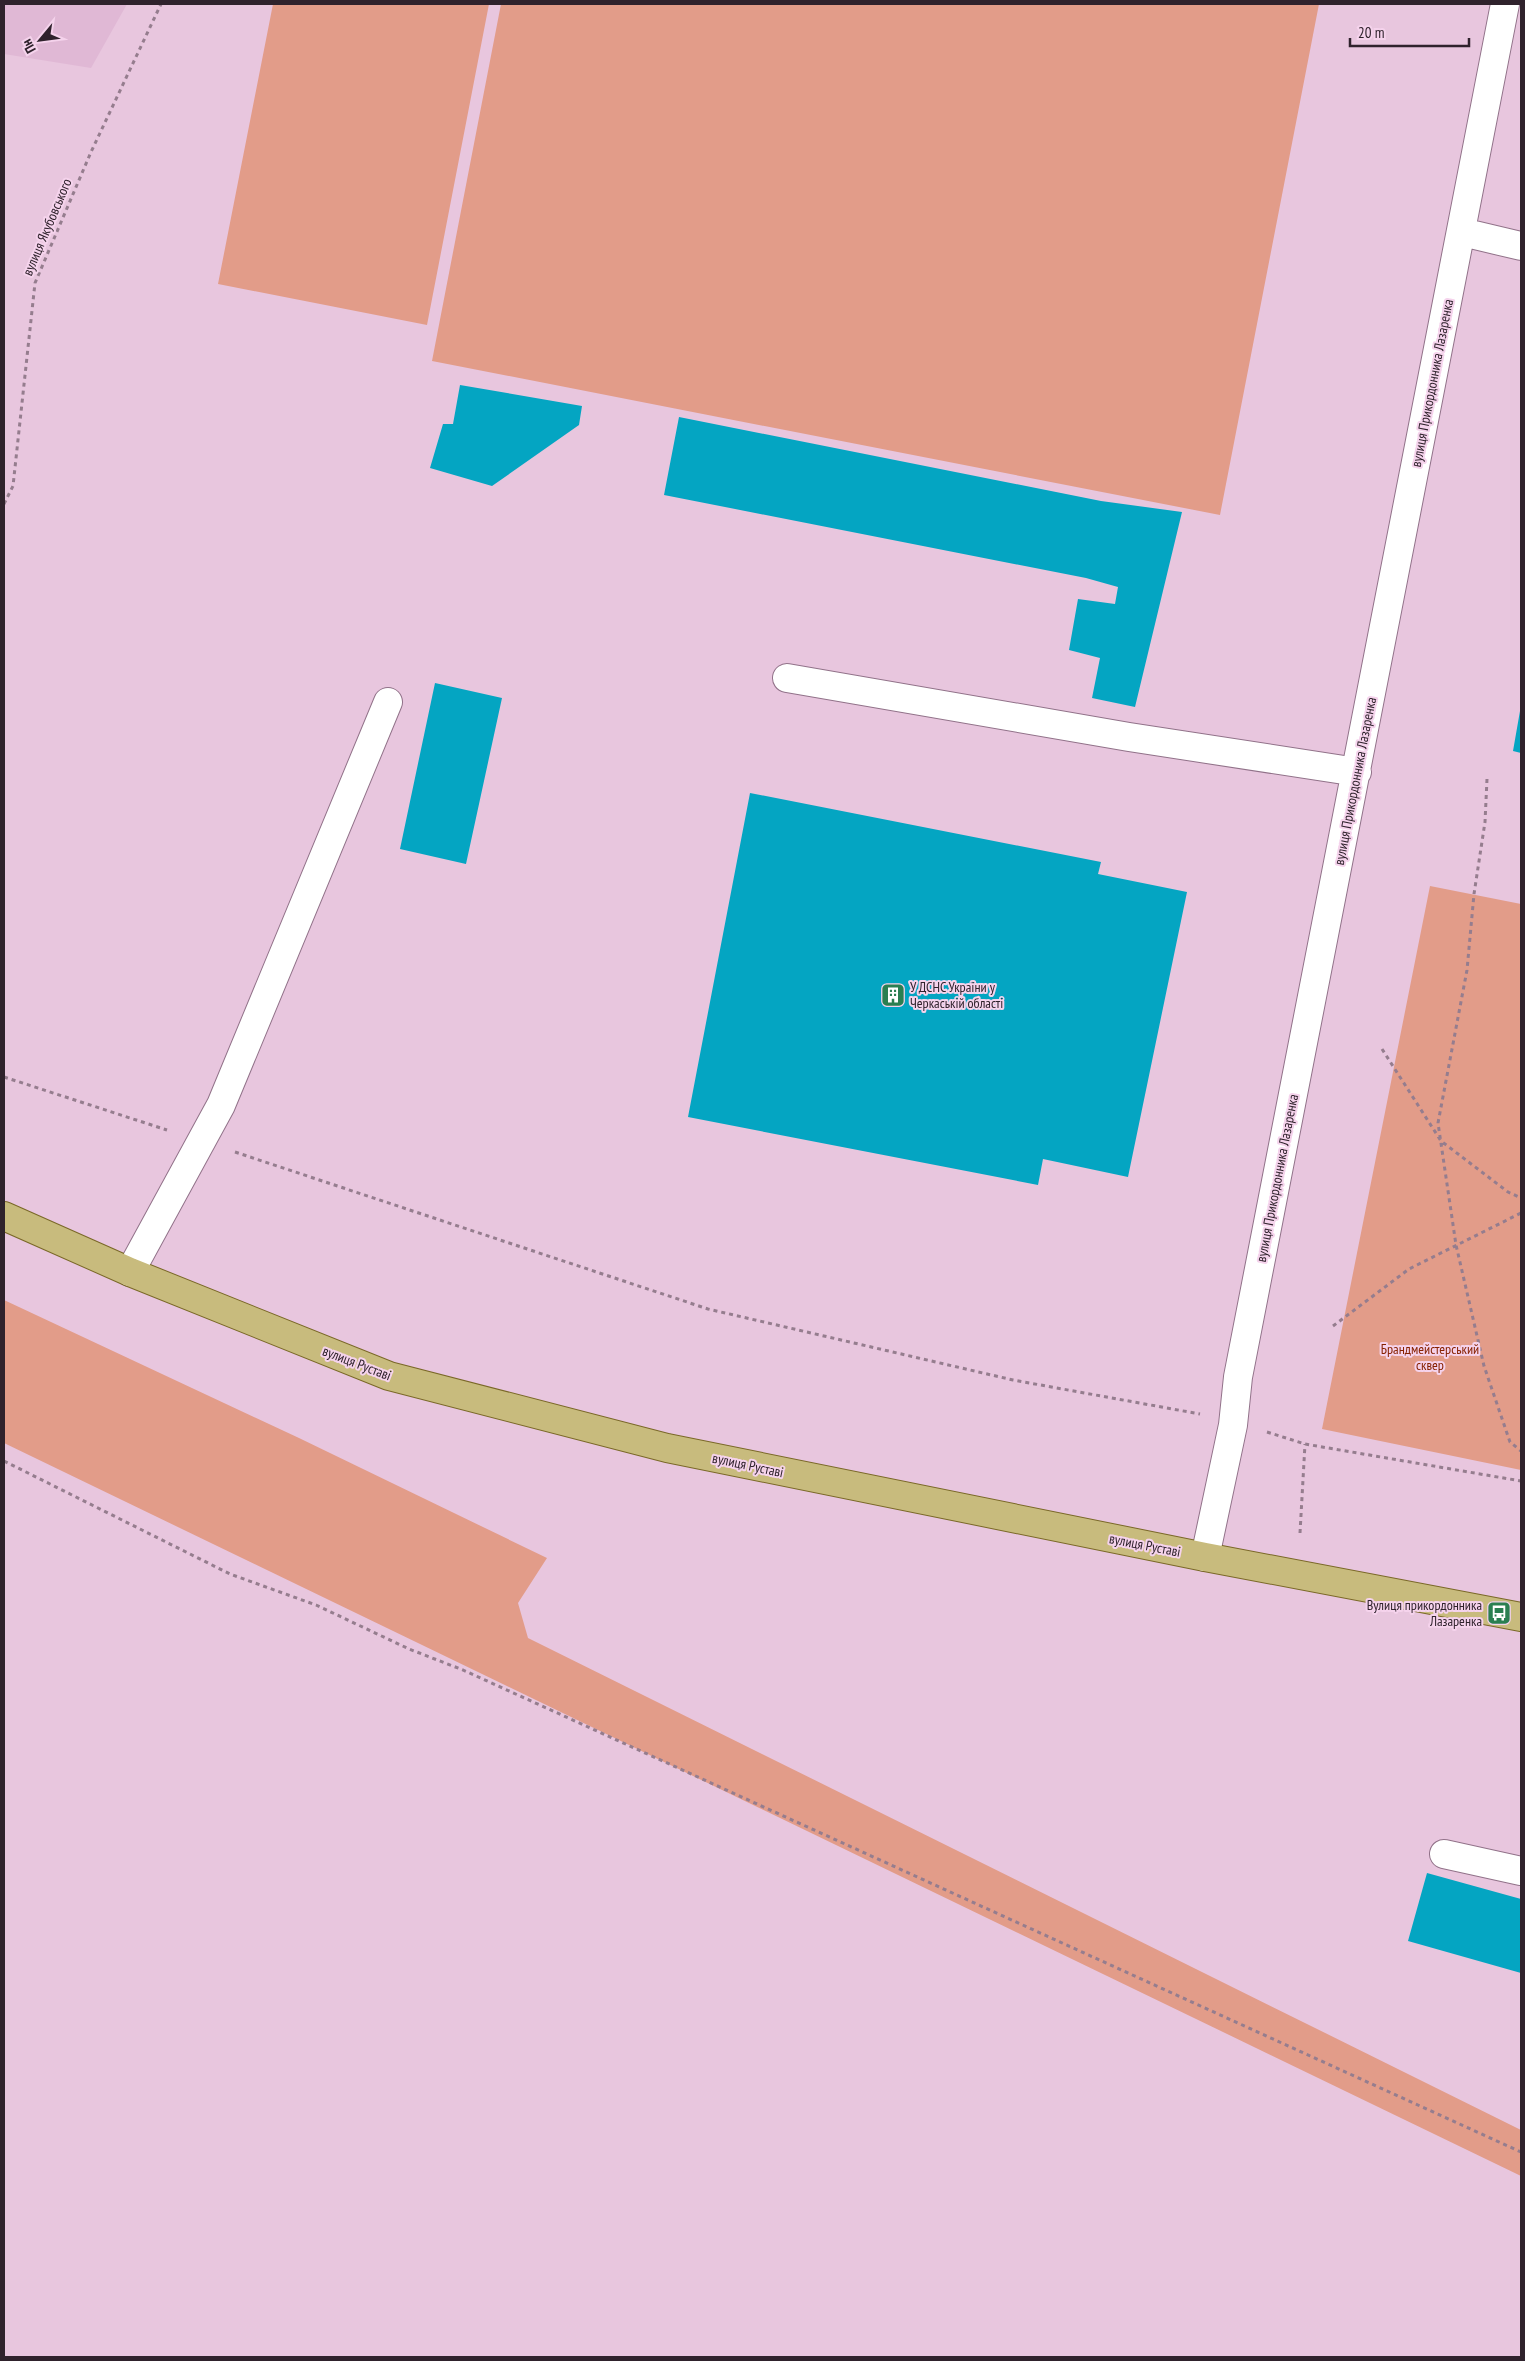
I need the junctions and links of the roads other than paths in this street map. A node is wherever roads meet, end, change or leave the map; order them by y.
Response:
1 (1505, 4) edge
2 (1462, 232) junction
3 (1521, 246) edge
4 (787, 678) dead end
5 (388, 702) dead end
6 (1356, 772) junction
7 (4, 1216) edge
8 (130, 1272) junction
9 (1204, 1557) junction
10 (1521, 1618) edge
11 (1444, 1854) dead end
12 (1521, 1871) edge

1 - 2 street, вулиця Прикордонника Лазаренка
2 - 3 street
2 - 6 street, вулиця Прикордонника Лазаренка
4 - 6 street
5 - 8 street
6 - 9 street, вулиця Прикордонника Лазаренка
7 - 8 main road, вулиця Руставі
8 - 9 main road, вулиця Руставі
9 - 10 main road, вулиця Руставі
11 - 12 street

